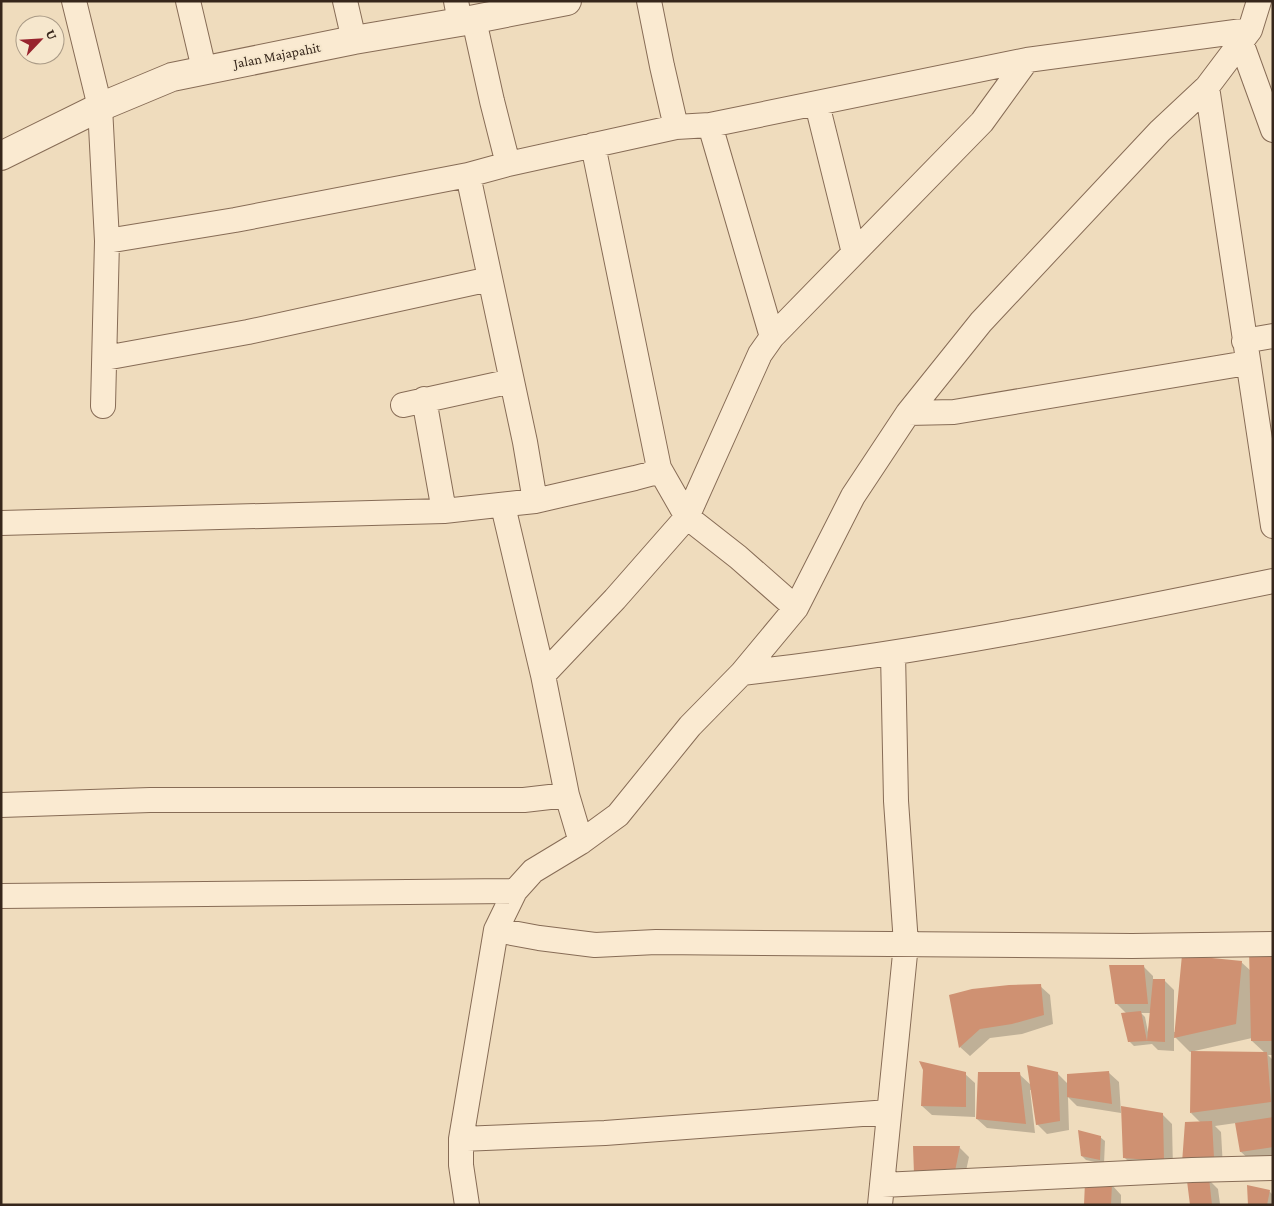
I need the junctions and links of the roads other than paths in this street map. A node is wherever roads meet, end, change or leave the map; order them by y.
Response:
1 (74, 1) edge
2 (188, 1) edge
3 (345, 1) edge
4 (567, 1) edge
5 (649, 1) edge
6 (1258, 1) edge
7 (464, 14) edge
8 (1245, 36) junction
9 (354, 40) junction
10 (1027, 60) junction
11 (204, 69) junction
12 (1208, 87) junction
13 (817, 104) junction
14 (100, 107) junction
15 (710, 125) junction
16 (676, 127) junction
17 (1273, 130) edge
18 (593, 145) junction
19 (1, 156) edge
20 (508, 164) junction
21 (468, 175) junction
22 (107, 242) junction
23 (854, 253) junction
24 (490, 279) junction
25 (1273, 336) edge
26 (772, 337) junction
27 (1246, 352) junction
28 (105, 358) junction
29 (512, 381) junction
30 (103, 406) dead end
31 (908, 413) junction
32 (659, 468) junction
33 (535, 501) junction
34 (503, 506) junction
35 (444, 511) junction
36 (687, 518) junction
37 (1, 523) edge
38 (1273, 526) edge
39 (1273, 582) edge
40 (796, 608) junction
41 (893, 653) junction
42 (742, 673) junction
43 (543, 675) junction
44 (567, 795) junction
45 (1, 805) edge
46 (581, 842) junction
47 (515, 891) junction
48 (1, 896) edge
49 (496, 930) junction
50 (906, 944) junction
51 (1273, 944) edge
52 (889, 1112) junction
53 (461, 1139) junction
54 (1273, 1168) edge
55 (881, 1195) edge
56 (467, 1205) edge

1 - 14 street
2 - 11 street
3 - 9 street
4 - 7 street, Jalan Majapahit
5 - 16 street
6 - 8 street
7 - 9 street, Jalan Majapahit
7 - 20 street
8 - 10 street
8 - 12 street
8 - 17 street
9 - 11 street, Jalan Majapahit
10 - 13 street
10 - 23 street
11 - 14 street, Jalan Majapahit
12 - 27 street
12 - 31 street
13 - 15 street
13 - 23 street
14 - 19 street, Jalan Majapahit
14 - 22 street
15 - 16 street
15 - 26 street
16 - 18 street
18 - 20 street
18 - 32 street
20 - 21 street
21 - 22 street
21 - 24 street
22 - 28 street
23 - 26 street
24 - 28 street
24 - 29 street
25 - 27 street
26 - 36 street
27 - 31 street
27 - 38 street
28 - 30 street
29 - 33 street
29 - 35 street
31 - 40 street
32 - 33 street
32 - 36 street
33 - 34 street
34 - 35 street
34 - 43 street
35 - 37 street
36 - 40 street
36 - 43 street
39 - 41 street
40 - 42 street
41 - 42 street
41 - 50 street
42 - 46 street
43 - 44 street
44 - 45 street
44 - 46 street
46 - 47 street
47 - 48 street
47 - 49 street
49 - 50 street
49 - 53 street
50 - 51 street
50 - 52 street
52 - 53 street
52 - 55 street
53 - 56 street
54 - 55 street

